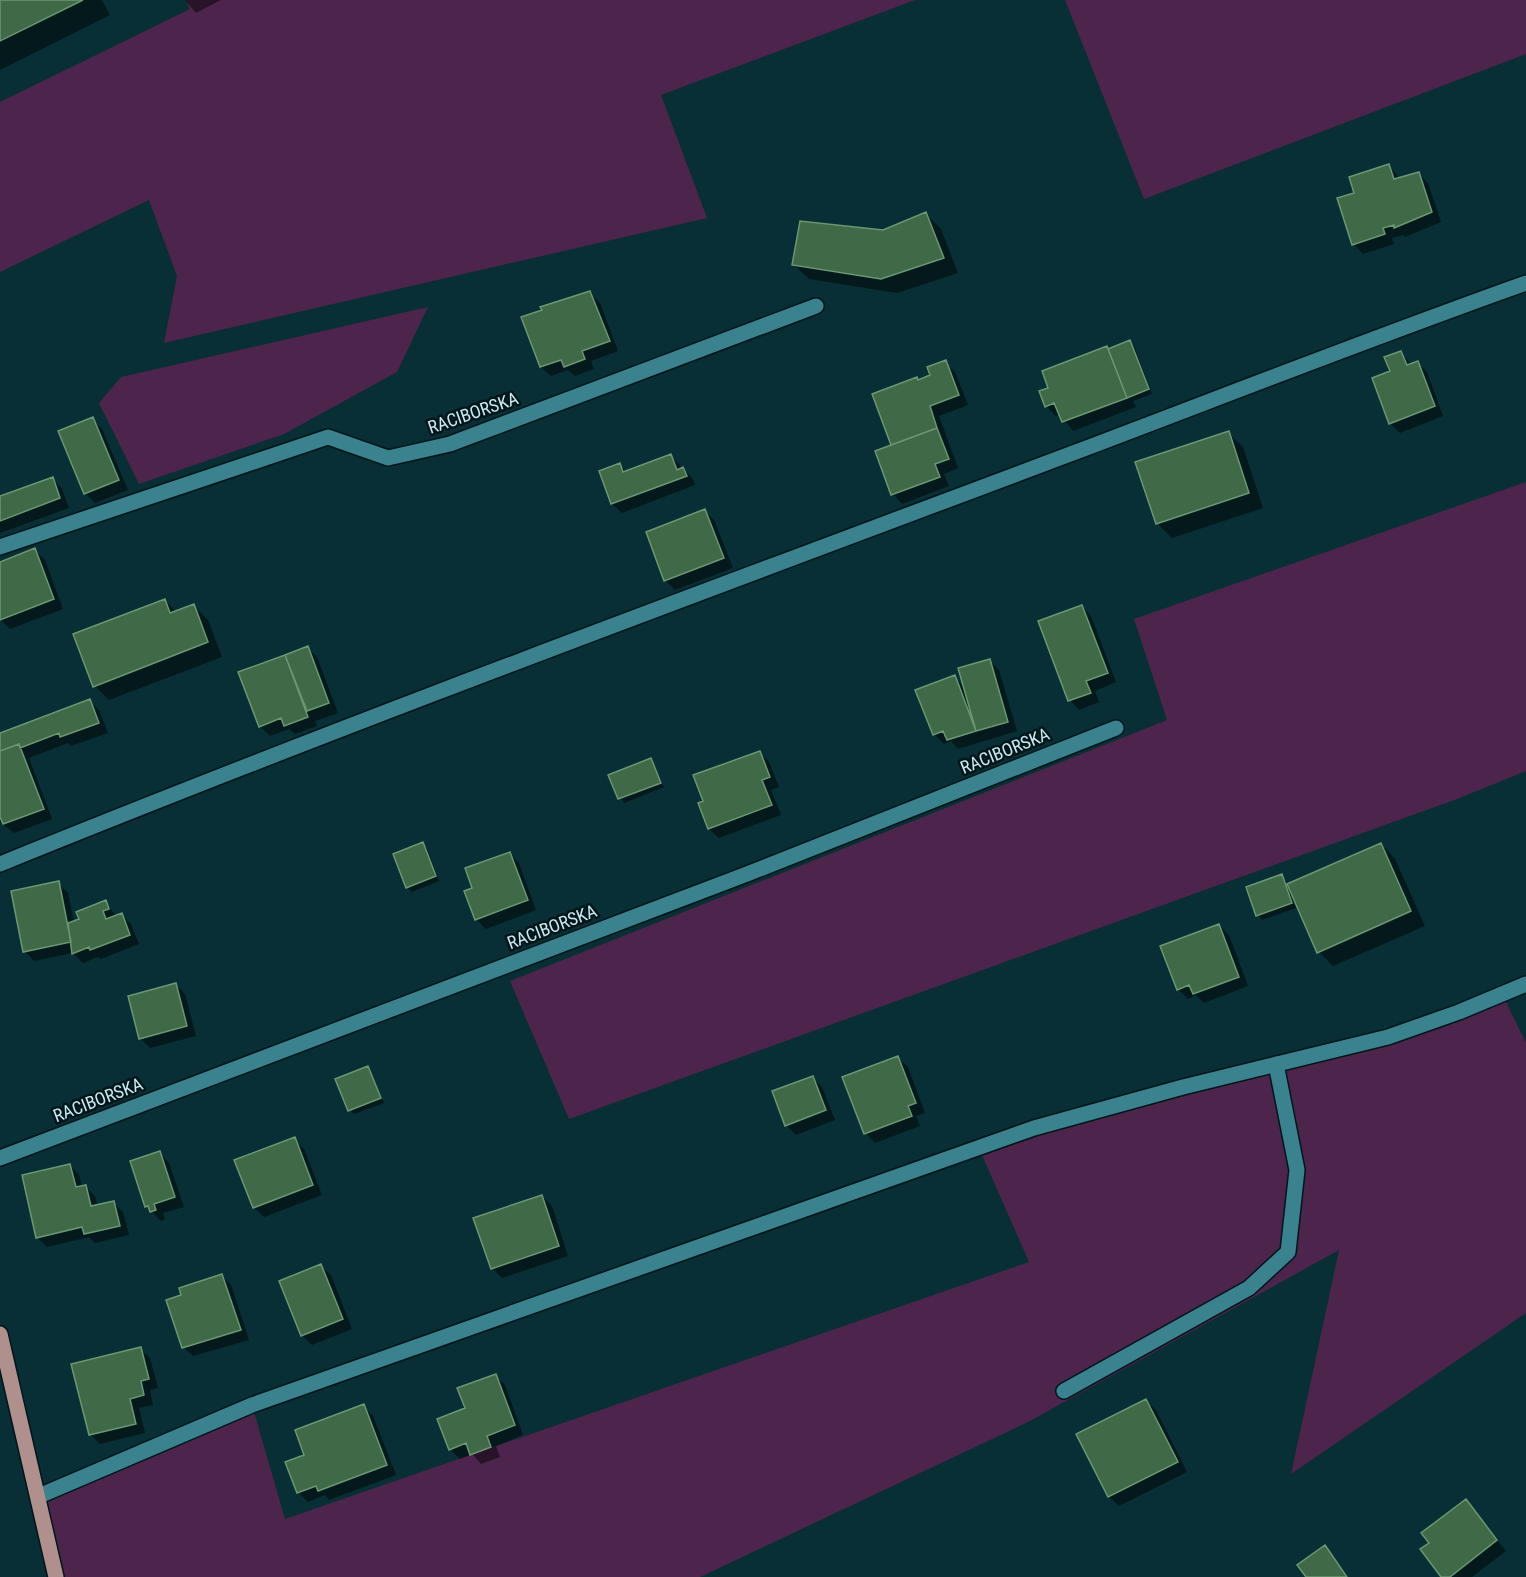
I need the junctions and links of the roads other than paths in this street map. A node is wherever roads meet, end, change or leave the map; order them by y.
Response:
1 (1526, 283) edge
2 (816, 306) dead end
3 (0, 547) edge
4 (1116, 728) dead end
5 (0, 864) edge
6 (1526, 984) edge
7 (1276, 1064) junction
8 (0, 1158) edge
9 (0, 1334) edge
10 (1064, 1391) dead end
11 (39, 1496) junction
12 (56, 1577) edge

1 - 5 street
2 - 3 street, RACIBORSKA
4 - 8 street, RACIBORSKA
6 - 7 street
7 - 10 street
7 - 11 street
9 - 11 main road
11 - 12 main road

